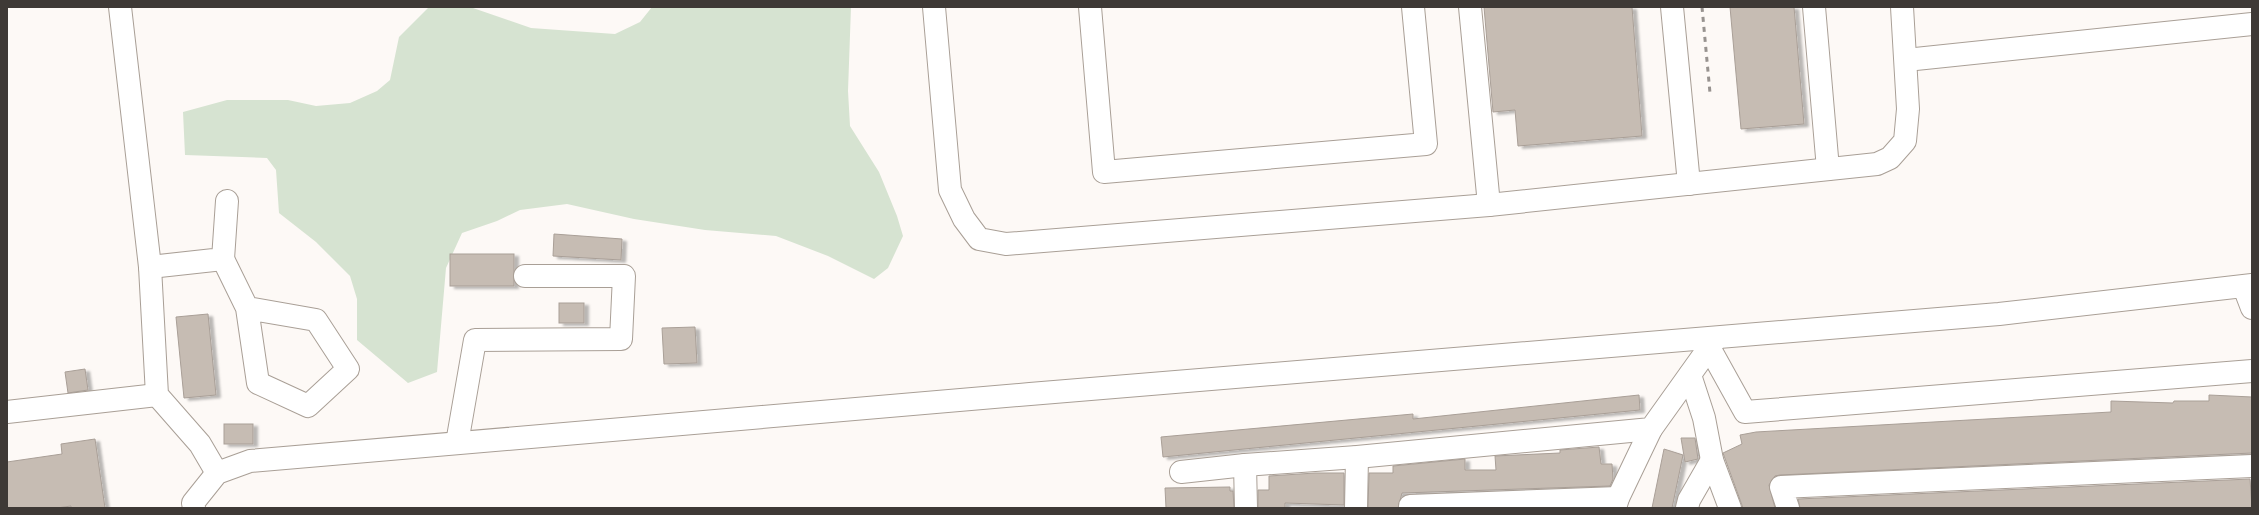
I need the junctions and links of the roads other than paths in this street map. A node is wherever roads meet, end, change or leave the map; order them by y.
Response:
1 (120, 7) edge
2 (934, 7) edge
3 (1090, 7) edge
4 (1413, 7) edge
5 (1470, 7) edge
6 (1672, 7) edge
7 (1814, 7) edge
8 (1902, 7) edge
9 (2252, 24) edge
10 (1906, 60) junction
11 (1828, 169) junction
12 (1689, 184) junction
13 (227, 201) dead end
14 (1489, 205) junction
15 (223, 259) junction
16 (150, 267) junction
17 (525, 276) dead end
18 (2248, 286) edge
19 (247, 308) junction
20 (2252, 308) edge
21 (1713, 343) junction
22 (2252, 371) edge
23 (1690, 375) junction
24 (157, 395) junction
25 (7, 412) edge
26 (1651, 429) junction
27 (458, 443) junction
28 (1357, 457) junction
29 (1712, 460) junction
30 (1245, 465) junction
31 (2252, 466) edge
32 (1181, 472) dead end
33 (217, 473) junction
34 (1616, 503) edge
35 (1524, 505) edge
36 (190, 506) edge
37 (1466, 506) edge
38 (1246, 508) edge
39 (1356, 508) edge
40 (1410, 508) edge
41 (1687, 508) edge
42 (1730, 508) edge
43 (1788, 508) edge

1 - 16 street
2 - 14 street
3 - 4 street
5 - 14 street
6 - 12 street
7 - 11 street
8 - 10 street
9 - 10 street
10 - 11 street
11 - 12 street
12 - 14 street
13 - 15 street
15 - 16 street
15 - 19 street
16 - 24 street
17 - 27 street
18 - 20 street
18 - 21 street
19 - 19 street
21 - 22 street
21 - 23 street
21 - 27 street
23 - 26 street
23 - 29 street
24 - 25 street
24 - 33 street
26 - 28 street
26 - 34 street
27 - 33 street
28 - 30 street
28 - 39 street
29 - 41 street
29 - 42 street
30 - 32 street
30 - 38 street
31 - 43 street
33 - 36 street
34 - 35 street
35 - 37 street
37 - 40 street

